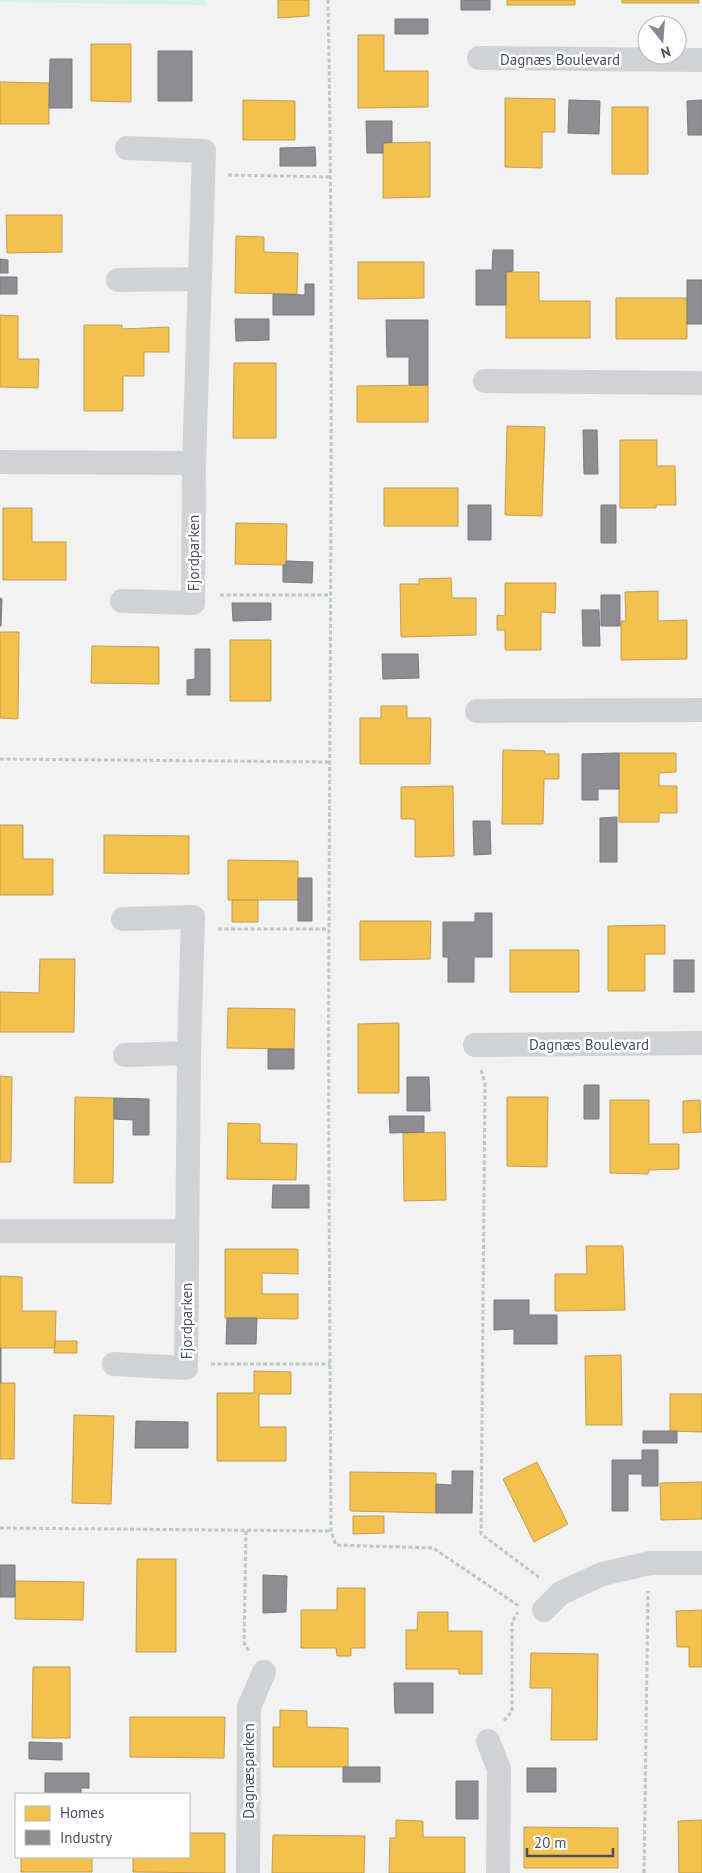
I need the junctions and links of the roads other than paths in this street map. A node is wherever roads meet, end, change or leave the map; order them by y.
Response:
1 (479, 58) dead end
2 (702, 60) edge
3 (127, 148) dead end
4 (200, 279) junction
5 (118, 280) dead end
6 (485, 381) dead end
7 (702, 383) edge
8 (0, 462) edge
9 (194, 463) junction
10 (122, 601) dead end
11 (702, 710) edge
12 (477, 711) dead end
13 (123, 919) dead end
14 (702, 1042) edge
15 (475, 1044) road end
16 (189, 1053) junction
17 (125, 1055) dead end
18 (0, 1231) edge
19 (187, 1231) junction
20 (114, 1364) dead end
21 (702, 1563) edge
22 (544, 1610) dead end
23 (264, 1672) road end
24 (488, 1741) road end
25 (248, 1873) edge
26 (498, 1873) edge

1 - 2 street, Dagnæs Boulevard
3 - 4 street, Fjordparken
4 - 5 street
4 - 9 street, Fjordparken
6 - 7 street
8 - 9 street
9 - 10 street, Fjordparken
11 - 12 street
13 - 16 street, Fjordparken
14 - 15 street, Dagnæs Boulevard
16 - 17 street
16 - 19 street, Fjordparken
18 - 19 street
19 - 20 street, Fjordparken
21 - 22 street
23 - 25 street, Dagnæsparken
24 - 26 street

